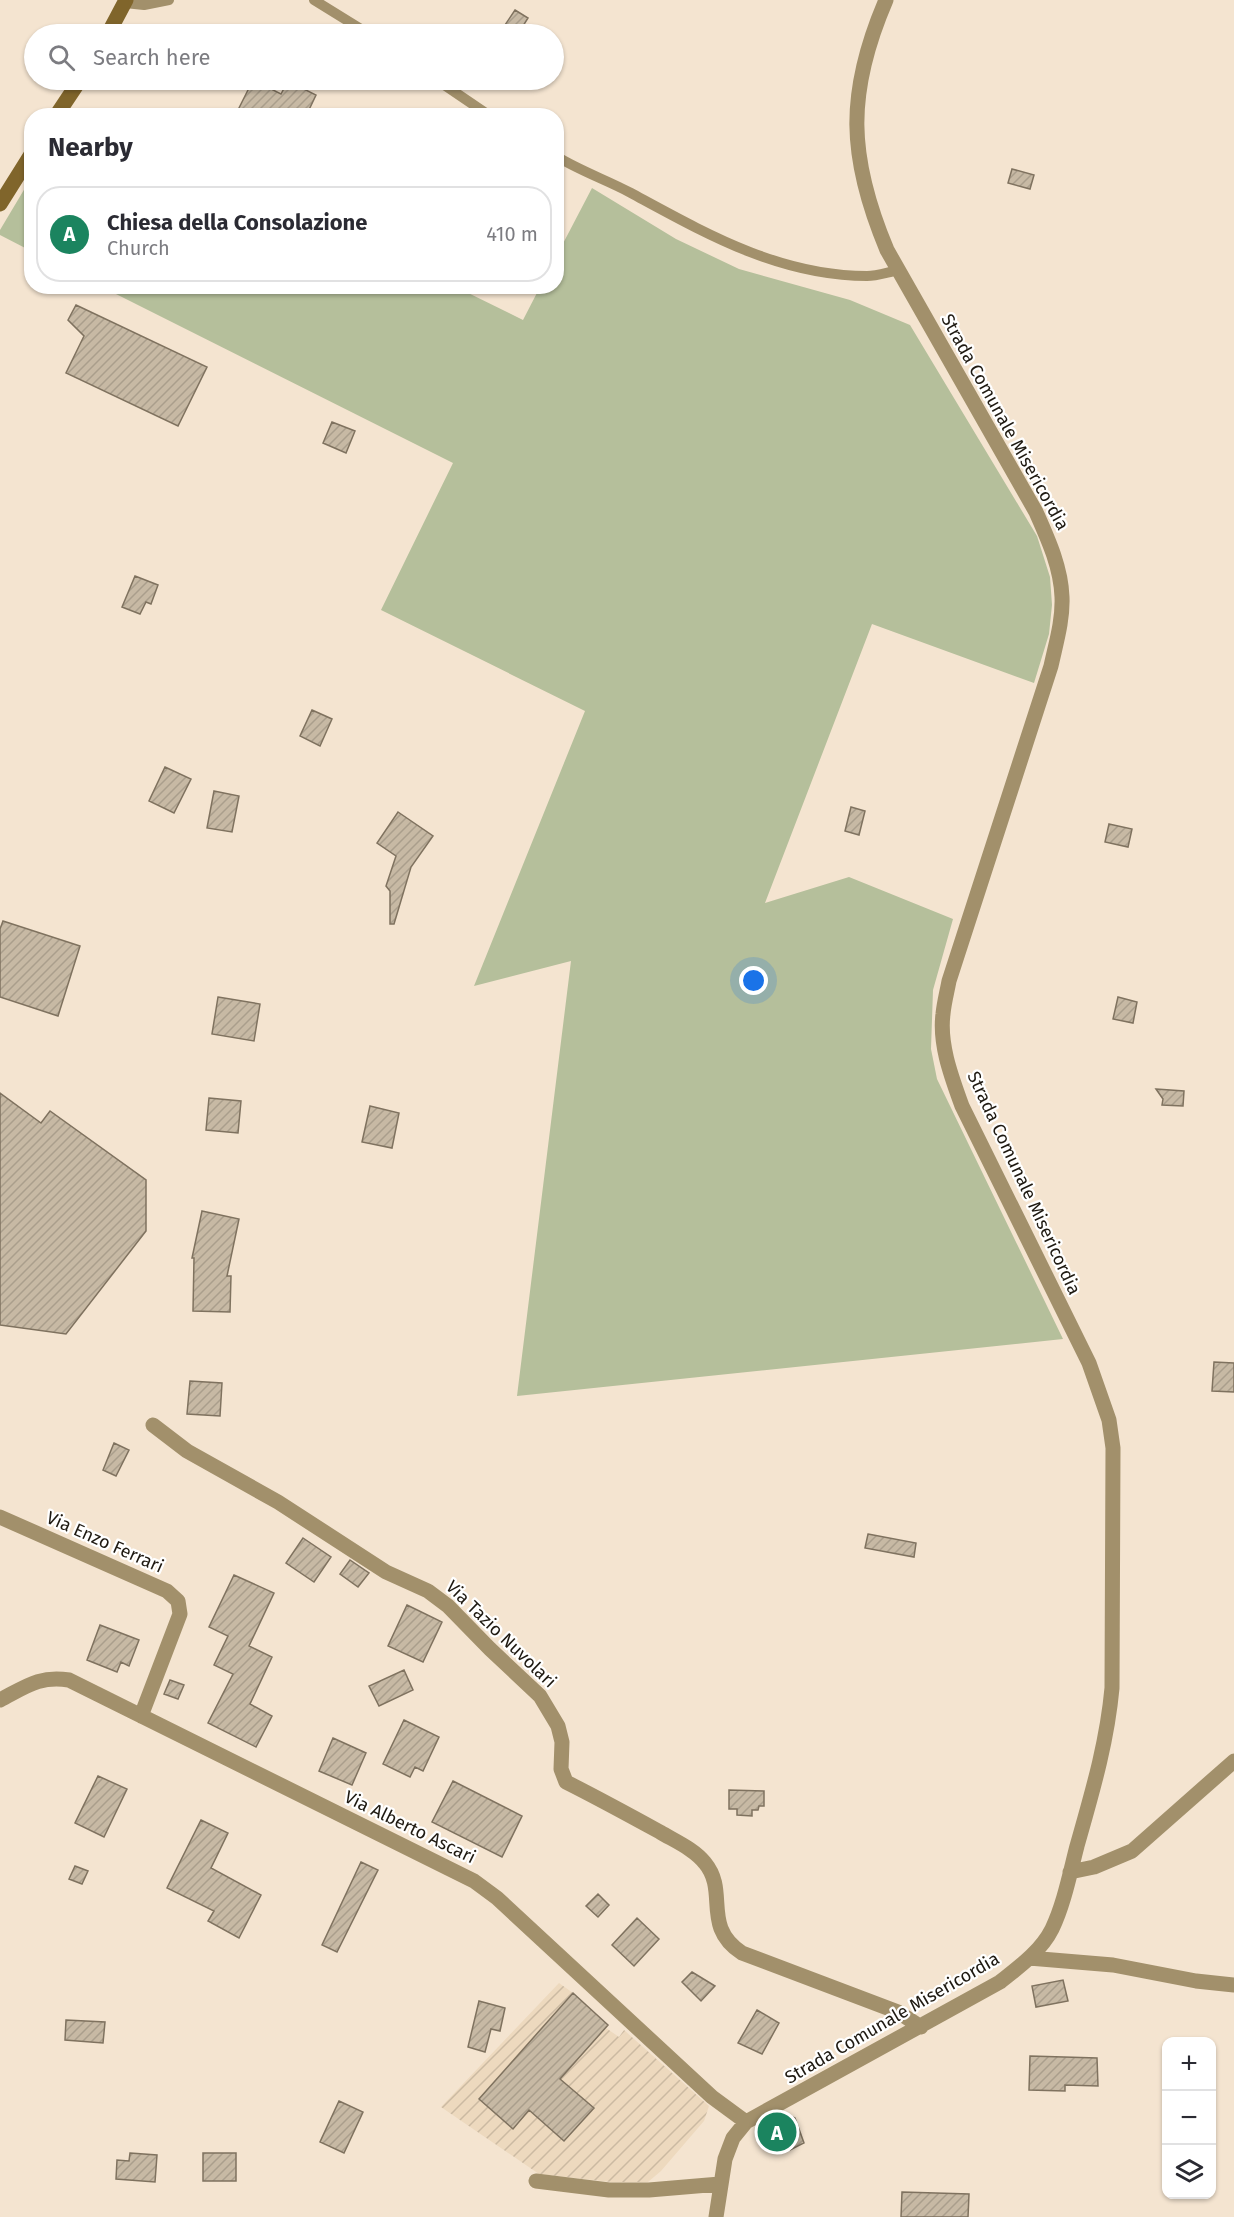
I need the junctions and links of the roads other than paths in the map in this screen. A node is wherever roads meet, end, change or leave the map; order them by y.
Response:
1 (169, 0) edge
2 (314, 0) edge
3 (886, 0) edge
4 (125, 2) edge
5 (113, 24) edge
6 (353, 24) edge
7 (73, 90) edge
8 (452, 90) edge
9 (61, 108) edge
10 (478, 108) edge
11 (564, 160) edge
12 (24, 166) edge
13 (0, 204) edge
14 (898, 270) junction
15 (153, 1425) dead end
16 (0, 1517) edge
17 (0, 1700) edge
18 (141, 1716) junction
19 (1234, 1761) edge
20 (1070, 1872) junction
21 (1029, 1958) junction
22 (1234, 1985) edge
23 (921, 2026) junction
24 (746, 2122) junction
25 (536, 2181) dead end
26 (720, 2184) junction
27 (716, 2217) edge

1 - 4 lane
2 - 6 lane
3 - 14 street, Strada Comunale Misericordia
4 - 5 main road
7 - 9 main road
8 - 10 lane
11 - 14 lane
12 - 13 main road
14 - 20 street, Strada Comunale Misericordia
15 - 23 street, Via Tazio Nuvolari
16 - 18 street, Via Enzo Ferrari
17 - 18 street, Via Alberto Ascari
18 - 24 street, Via Alberto Ascari
19 - 20 street
20 - 21 street, Strada Comunale Misericordia
21 - 22 street
21 - 23 street, Strada Comunale Misericordia
23 - 24 street, Strada Comunale Misericordia
24 - 26 street
25 - 26 street
26 - 27 street

